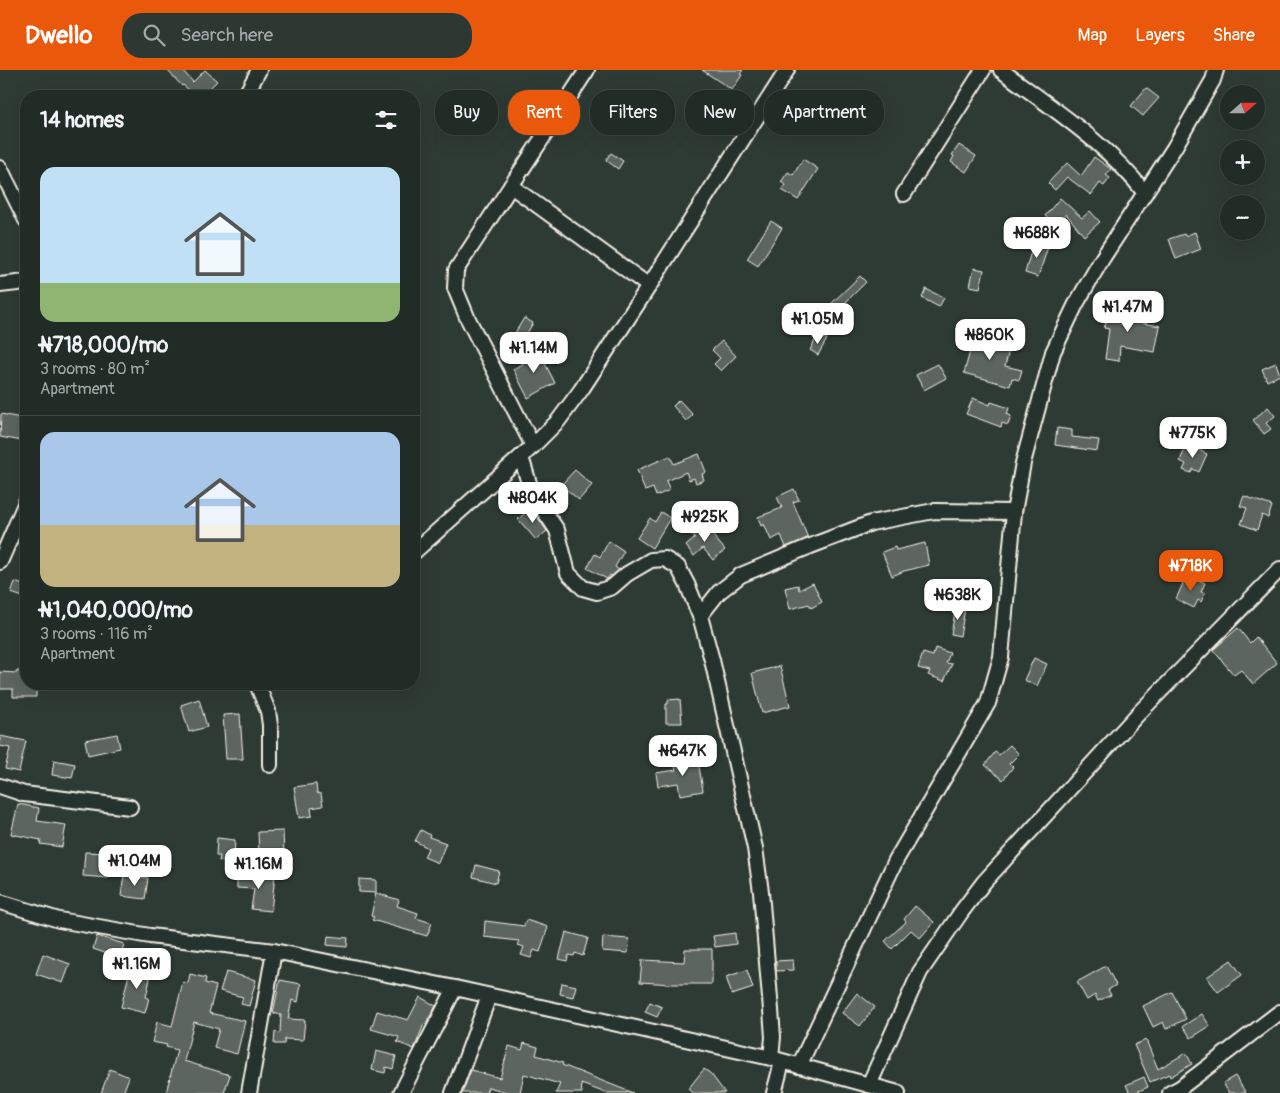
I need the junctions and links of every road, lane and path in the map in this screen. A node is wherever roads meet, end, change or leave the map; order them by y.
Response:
1 (260, 70) edge
2 (587, 70) edge
3 (787, 70) edge
4 (983, 70) edge
5 (1001, 70) edge
6 (1216, 70) edge
7 (248, 90) edge
8 (0, 168) edge
9 (511, 186) junction
10 (1145, 193) junction
11 (904, 194) dead end
12 (20, 208) edge
13 (20, 283) edge
14 (0, 285) edge
15 (649, 286) junction
16 (533, 446) junction
17 (522, 457) junction
18 (1014, 512) junction
19 (20, 516) edge
20 (420, 547) edge
21 (0, 562) edge
22 (1280, 569) edge
23 (700, 616) junction
24 (260, 690) edge
25 (270, 765) dead end
26 (0, 786) edge
27 (130, 808) dead end
28 (0, 902) edge
29 (274, 951) junction
30 (455, 988) junction
31 (489, 996) junction
32 (1280, 1012) edge
33 (776, 1060) junction
34 (799, 1066) junction
35 (869, 1085) junction
36 (249, 1093) edge
37 (400, 1093) edge
38 (453, 1093) edge
39 (774, 1093) edge
40 (898, 1093) edge
41 (1170, 1093) edge

1 - 7 street
2 - 9 street
3 - 15 street
4 - 11 street
5 - 10 street
6 - 10 street
8 - 12 street
9 - 15 street
9 - 16 street
10 - 18 street
13 - 14 street
15 - 16 street
16 - 17 street
17 - 20 street
17 - 23 street
18 - 23 street
18 - 34 street
19 - 21 street
22 - 35 street
23 - 33 street
24 - 25 street
26 - 27 street
28 - 29 street
29 - 30 street
29 - 36 street
30 - 31 street
30 - 37 street
31 - 33 street
31 - 38 street
32 - 41 street
33 - 34 street
33 - 39 street
34 - 35 street
35 - 40 street

